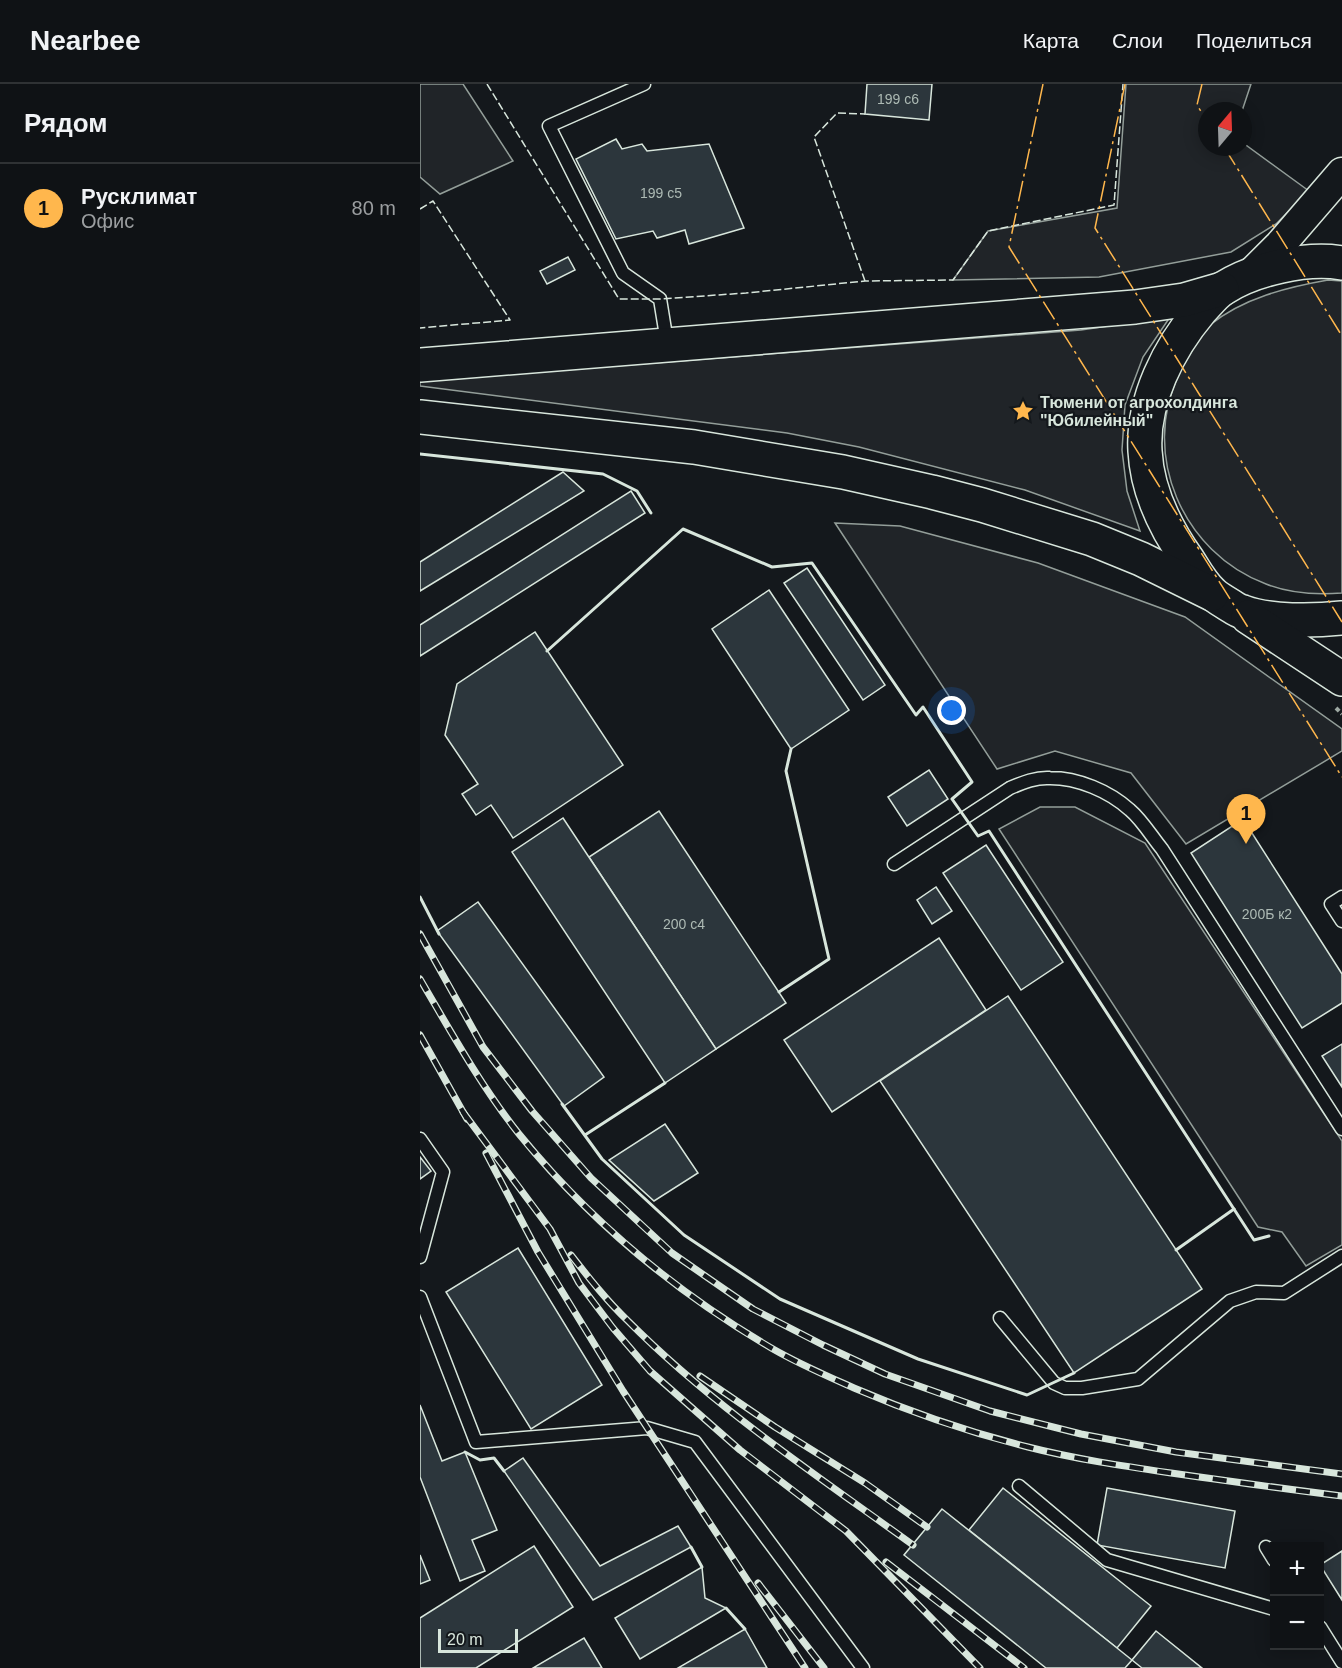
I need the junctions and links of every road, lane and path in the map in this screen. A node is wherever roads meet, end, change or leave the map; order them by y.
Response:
1 (644, 84) edge
2 (1342, 173) edge
3 (1342, 262) edge
4 (1236, 282) junction
5 (668, 345) junction
6 (420, 365) edge
7 (420, 417) edge
8 (1212, 594) junction
9 (1242, 612) junction
10 (1342, 618) edge
11 (1338, 693) edge
12 (1342, 714) edge
13 (894, 864) dead end
14 (1342, 897) edge
15 (1342, 921) edge
16 (1342, 1129) edge
17 (420, 1139) edge
18 (1342, 1256) edge
19 (420, 1257) edge
20 (420, 1297) edge
21 (1000, 1318) dead end
22 (1019, 1486) dead end
23 (1266, 1547) dead end
24 (1270, 1553) edge
25 (1270, 1608) edge
26 (1324, 1634) edge
27 (1342, 1662) edge
28 (863, 1668) edge

1 - 5 lane
2 - 4 street
3 - 4 main road
4 - 5 main road
4 - 8 main road
5 - 6 main road
7 - 8 main road
8 - 9 main road
9 - 10 main road
9 - 11 main road
11 - 12 path
13 - 16 lane
14 - 15 lane
17 - 19 lane
18 - 21 lane
20 - 28 lane
22 - 25 lane
23 - 24 lane
26 - 27 lane

